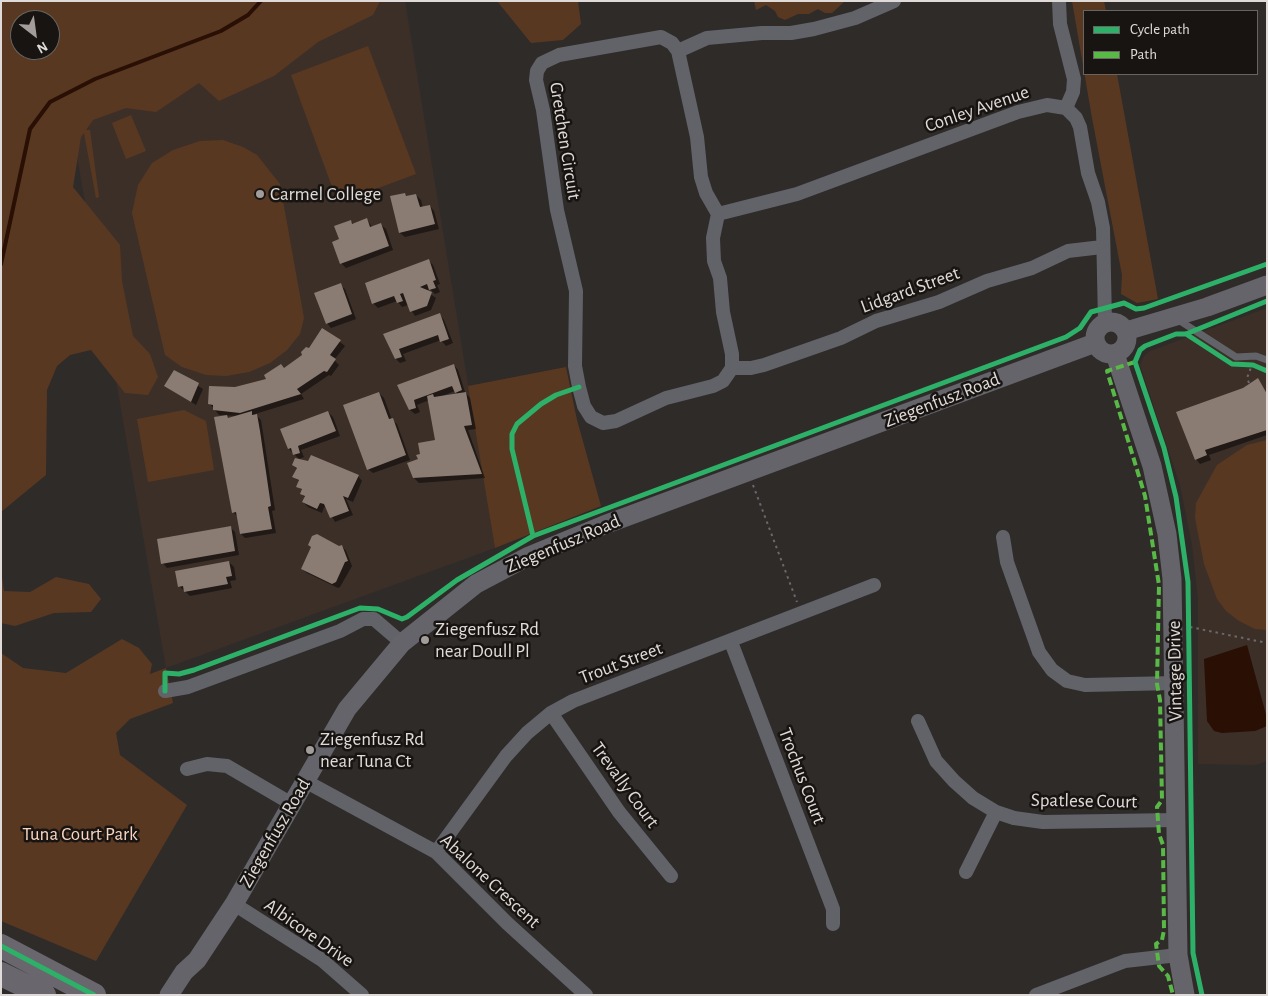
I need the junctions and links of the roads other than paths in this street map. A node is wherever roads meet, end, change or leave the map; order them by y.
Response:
1 (894, 1) edge
2 (1059, 1) edge
3 (678, 51) junction
4 (1066, 108) junction
5 (718, 214) junction
6 (1102, 247) junction
7 (1267, 285) edge
8 (1172, 316) junction
9 (1106, 322) junction
10 (1126, 330) junction
11 (1095, 343) junction
12 (1115, 354) junction
13 (1267, 360) edge
14 (732, 368) junction
15 (1003, 537) dead end
16 (874, 585) dead end
17 (731, 642) junction
18 (402, 643) junction
19 (1175, 683) junction
20 (165, 691) dead end
21 (551, 713) junction
22 (918, 721) dead end
23 (187, 769) dead end
24 (305, 781) junction
25 (292, 804) junction
26 (996, 812) junction
27 (1176, 820) junction
28 (436, 852) junction
29 (966, 872) dead end
30 (671, 876) dead end
31 (234, 904) junction
32 (833, 924) dead end
33 (1, 946) edge
34 (1178, 955) junction
35 (197, 960) junction
36 (1, 974) edge
37 (44, 995) edge
38 (94, 995) edge
39 (169, 995) edge
40 (184, 995) edge
41 (362, 995) edge
42 (586, 995) edge
43 (1036, 995) edge
44 (1185, 995) edge

1 - 3 street
2 - 4 street
3 - 5 street
3 - 14 street, Gretchen Circuit
4 - 5 street, Conley Avenue
4 - 6 street
5 - 14 street
6 - 9 street
6 - 14 street, Lidgard Street
7 - 8 street
8 - 10 street
8 - 13 lane
9 - 10 street
9 - 11 street
10 - 12 street
11 - 12 street
11 - 18 street, Ziegenfusz Road
12 - 19 street, Vintage Drive
15 - 19 street
16 - 17 street, Trout Street
17 - 21 street, Trout Street
17 - 32 street, Trochus Court
18 - 20 street
18 - 24 street, Ziegenfusz Road
19 - 27 street, Vintage Drive
21 - 28 street, Trout Street
21 - 30 street, Trevally Court
22 - 26 street, Spatlese Court
23 - 25 street
24 - 25 street, Ziegenfusz Road
24 - 28 street, Abalone Crescent
25 - 31 street, Ziegenfusz Road
26 - 27 street, Spatlese Court
26 - 29 street
27 - 34 street, Vintage Drive
28 - 42 street, Abalone Crescent
31 - 35 street, Ziegenfusz Road
31 - 41 street, Albicore Drive
33 - 38 highway
34 - 43 street
34 - 44 street, Vintage Drive
35 - 39 street, Ziegenfusz Road
35 - 40 street, Ziegenfusz Road
36 - 37 highway

